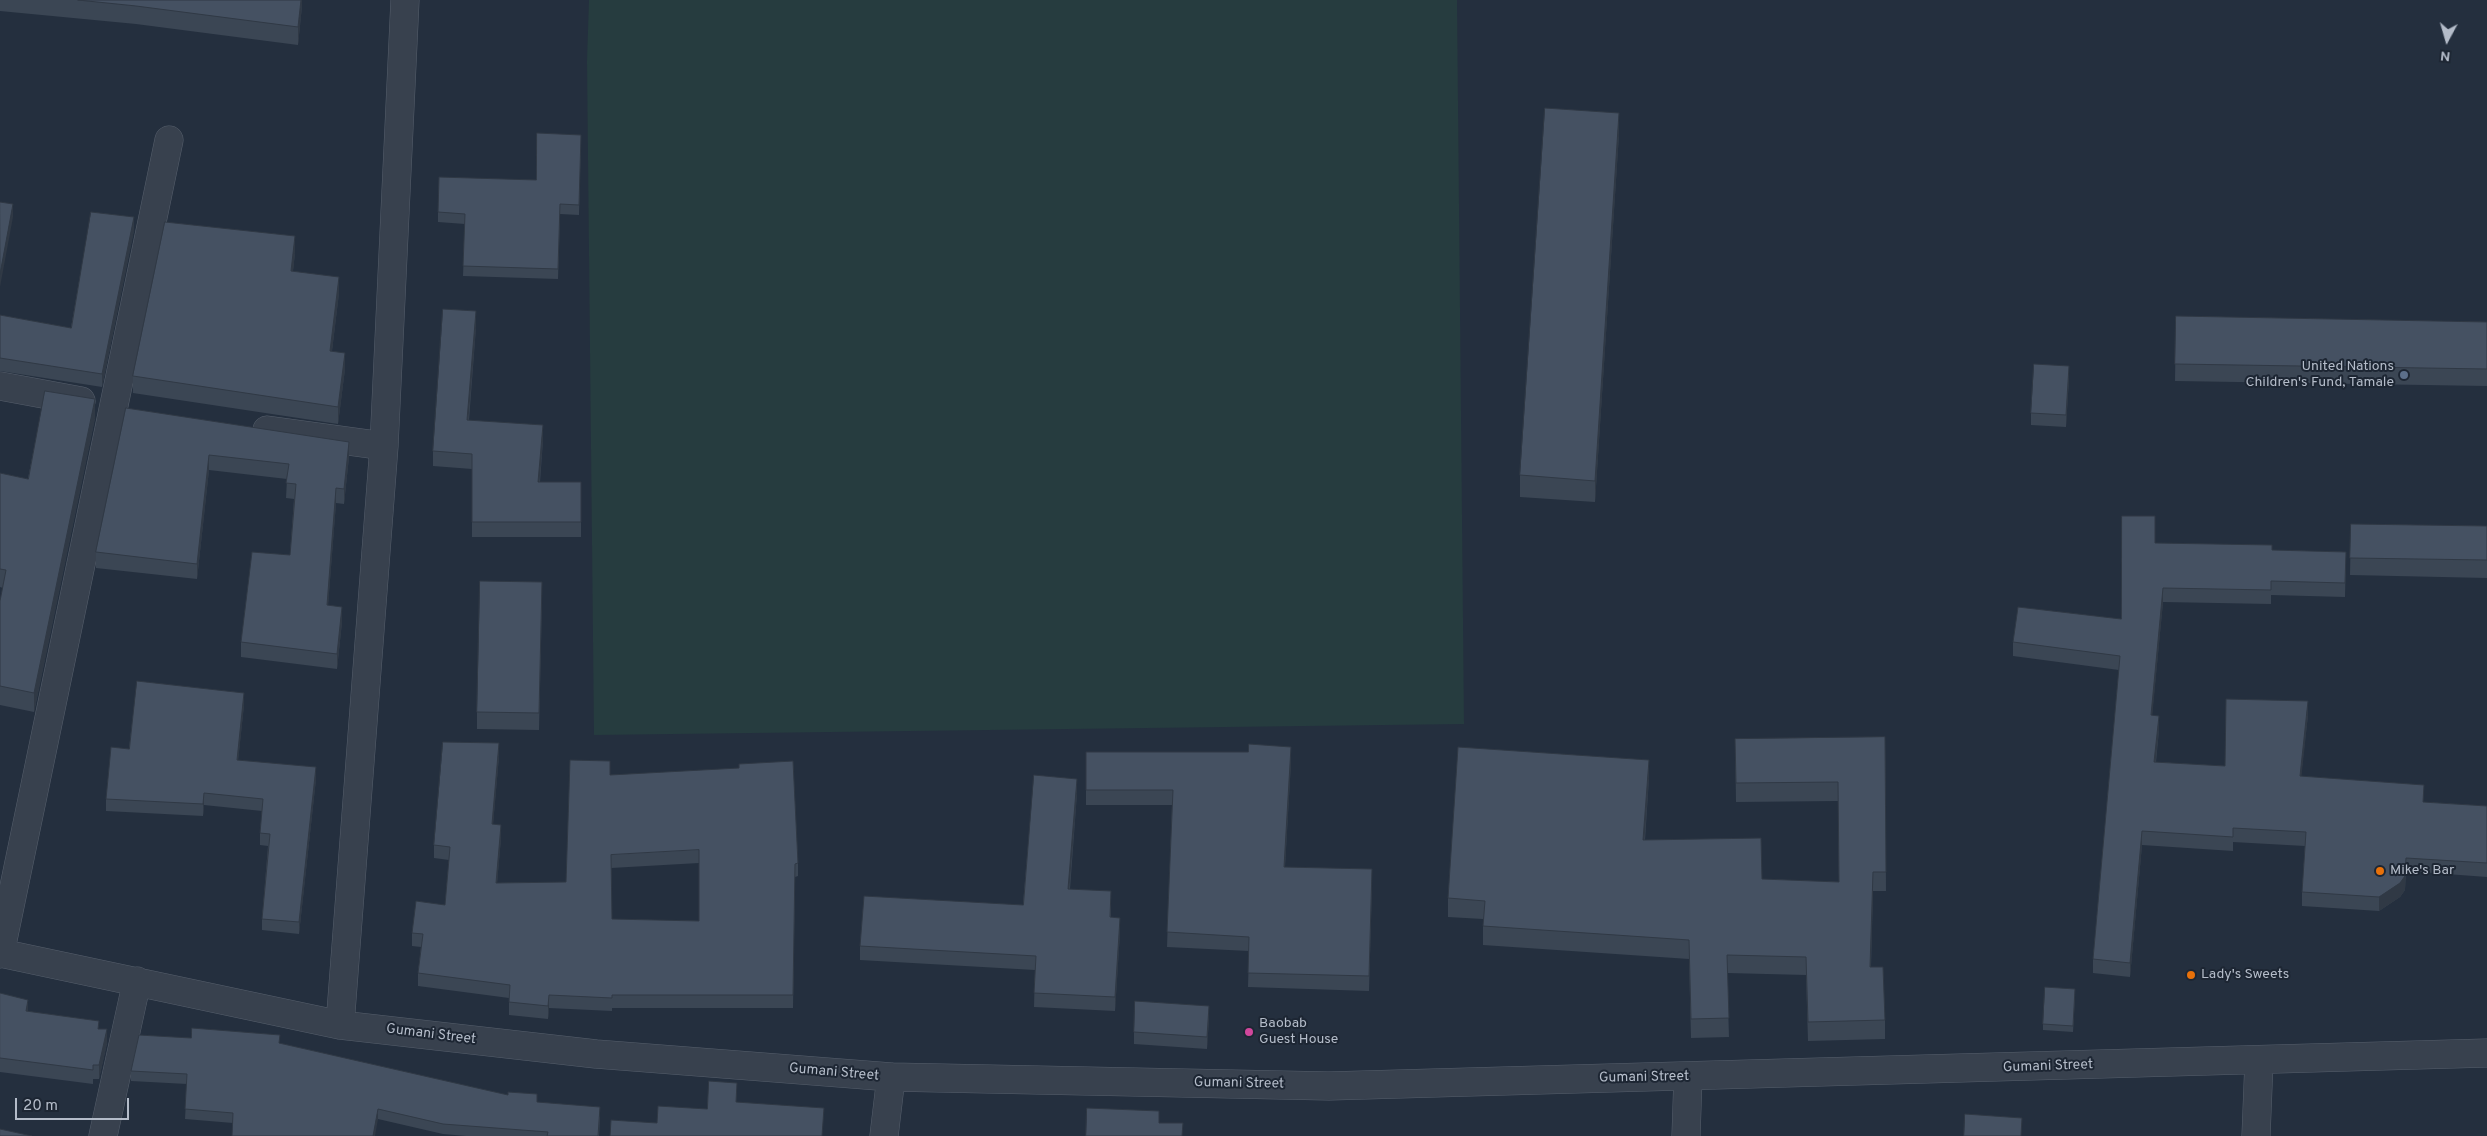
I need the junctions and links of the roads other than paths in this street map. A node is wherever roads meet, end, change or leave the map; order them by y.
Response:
1 (405, 0) edge
2 (169, 140) dead end
3 (0, 386) edge
4 (114, 407) junction
5 (142, 411) edge
6 (244, 427) edge
7 (384, 446) junction
8 (0, 954) edge
9 (137, 981) junction
10 (340, 1025) junction
11 (2487, 1053) edge
12 (2259, 1061) junction
13 (1688, 1077) junction
14 (891, 1078) junction
15 (103, 1136) edge
16 (884, 1136) edge
17 (1686, 1136) edge
18 (2256, 1136) edge

1 - 7 street
2 - 4 street
3 - 4 street
4 - 5 street
4 - 8 street
6 - 7 street
7 - 10 street
8 - 9 street, Gumani Street
9 - 10 street, Gumani Street
9 - 15 street
10 - 14 street, Gumani Street
11 - 12 street, Gumani Street
12 - 13 street, Gumani Street
12 - 18 street
13 - 14 street, Gumani Street
13 - 17 street
14 - 16 street

